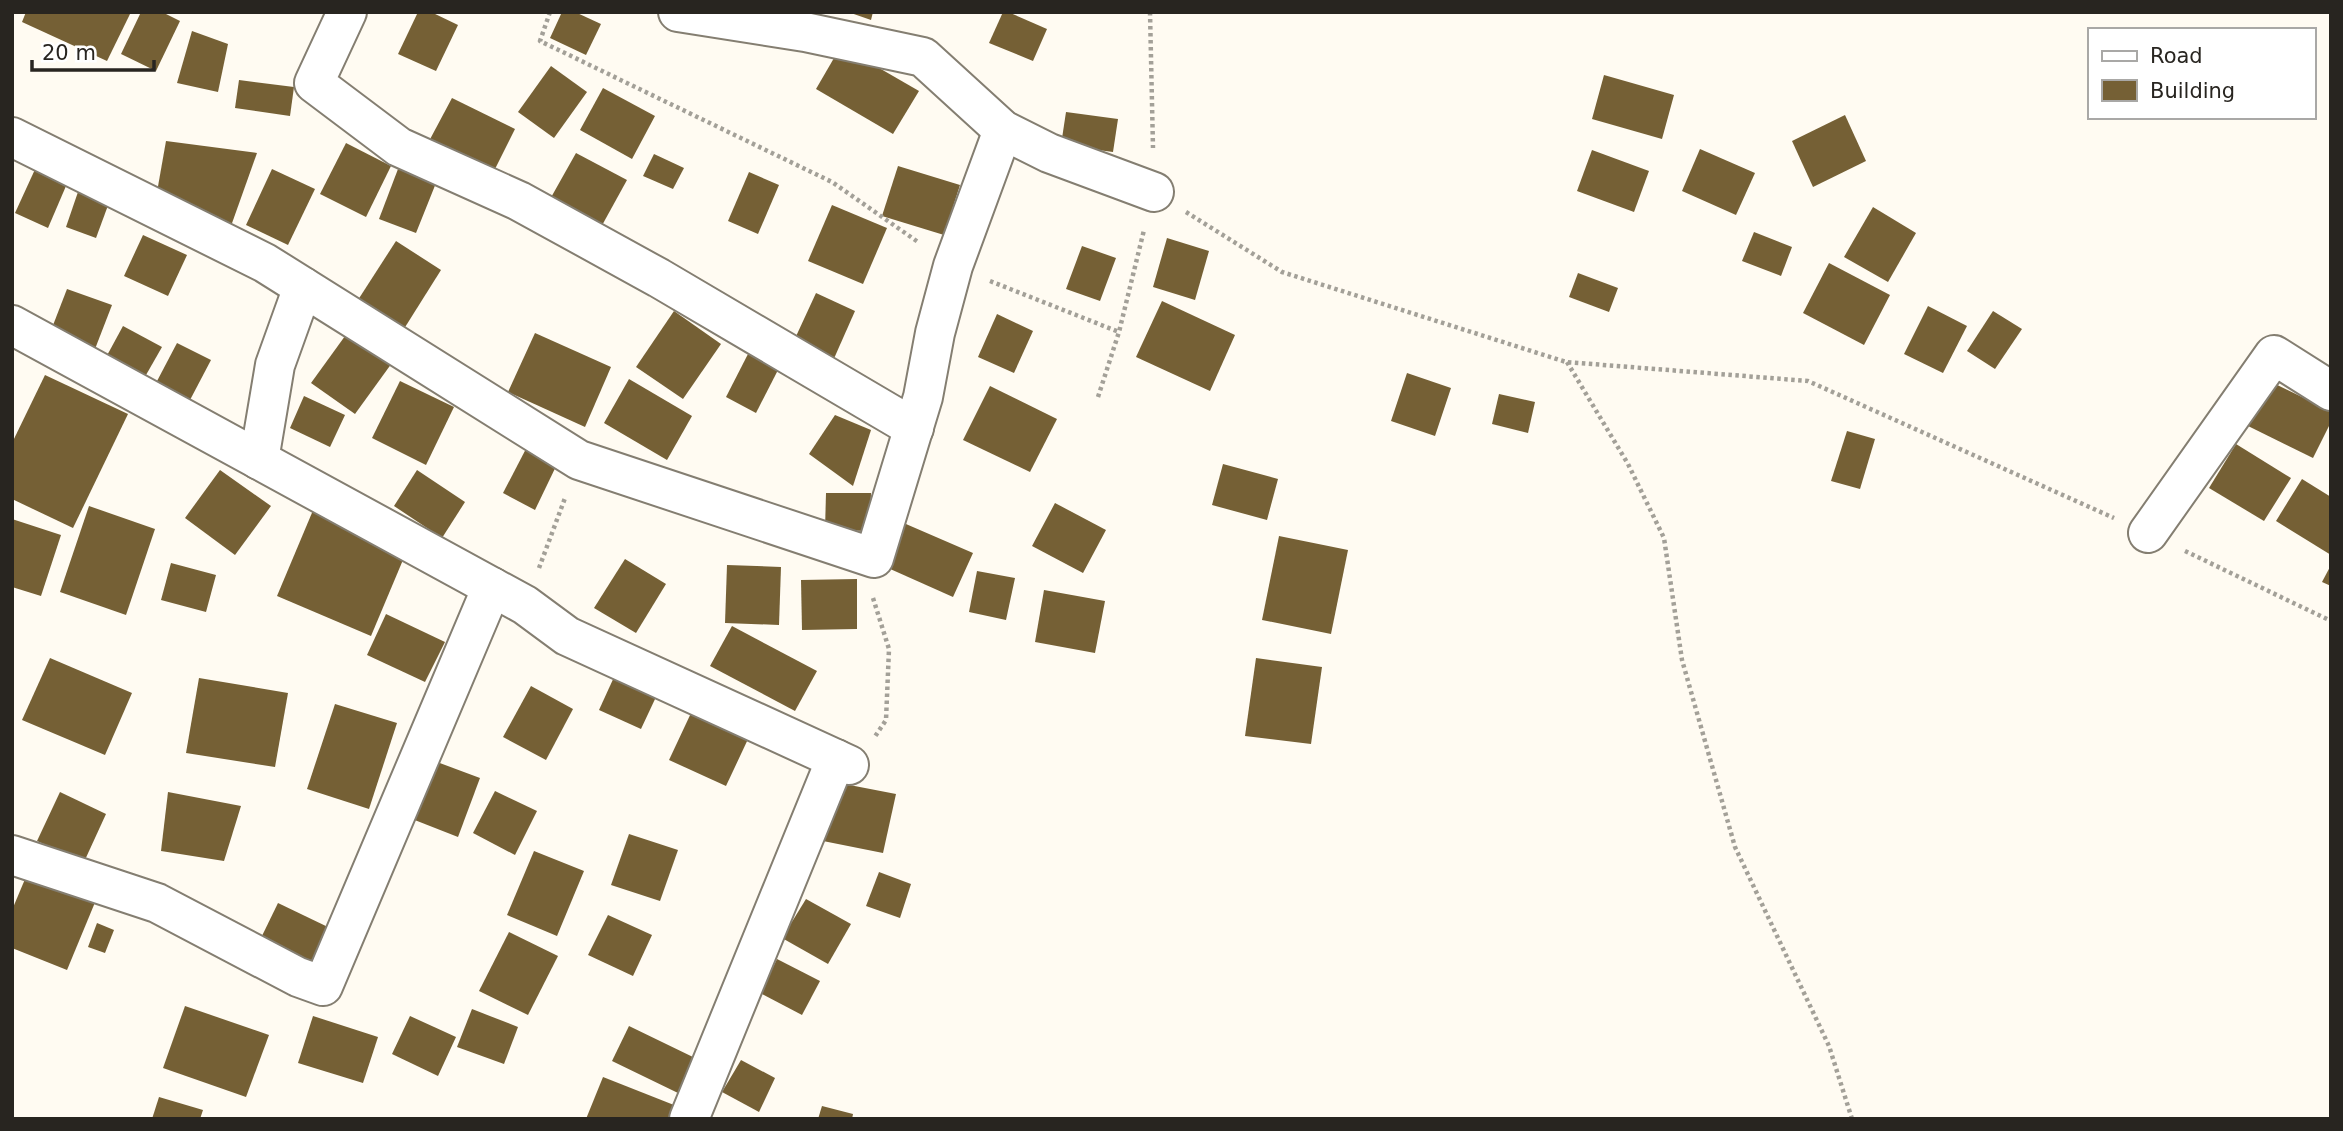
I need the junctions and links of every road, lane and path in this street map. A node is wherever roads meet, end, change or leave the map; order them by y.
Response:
1 (347, 12) edge
2 (550, 12) edge
3 (678, 12) edge
4 (1150, 12) edge
5 (1003, 130) junction
6 (12, 137) edge
7 (1154, 192) junction
8 (953, 266) junction
9 (303, 287) junction
10 (12, 325) edge
11 (1119, 332) junction
12 (1566, 362) junction
13 (2331, 391) edge
14 (1098, 397) dead end
15 (914, 428) junction
16 (259, 460) junction
17 (579, 460) junction
18 (2148, 533) junction
19 (874, 558) junction
20 (492, 587) junction
21 (525, 605) junction
22 (2331, 621) edge
23 (842, 762) junction
24 (12, 855) edge
25 (689, 1119) edge
26 (1852, 1119) edge

1 - 15 street
2 - 8 path
3 - 5 street
4 - 7 path
5 - 7 street
5 - 8 street
6 - 9 street
7 - 11 path
7 - 12 path
8 - 11 path
8 - 15 street
9 - 16 street
9 - 17 street
10 - 16 street
11 - 14 path
12 - 18 path
12 - 26 path
13 - 18 street
15 - 19 street
16 - 20 street
17 - 19 street
17 - 21 path
18 - 22 path
19 - 23 path
20 - 21 street
20 - 24 street
21 - 23 street
23 - 25 street

